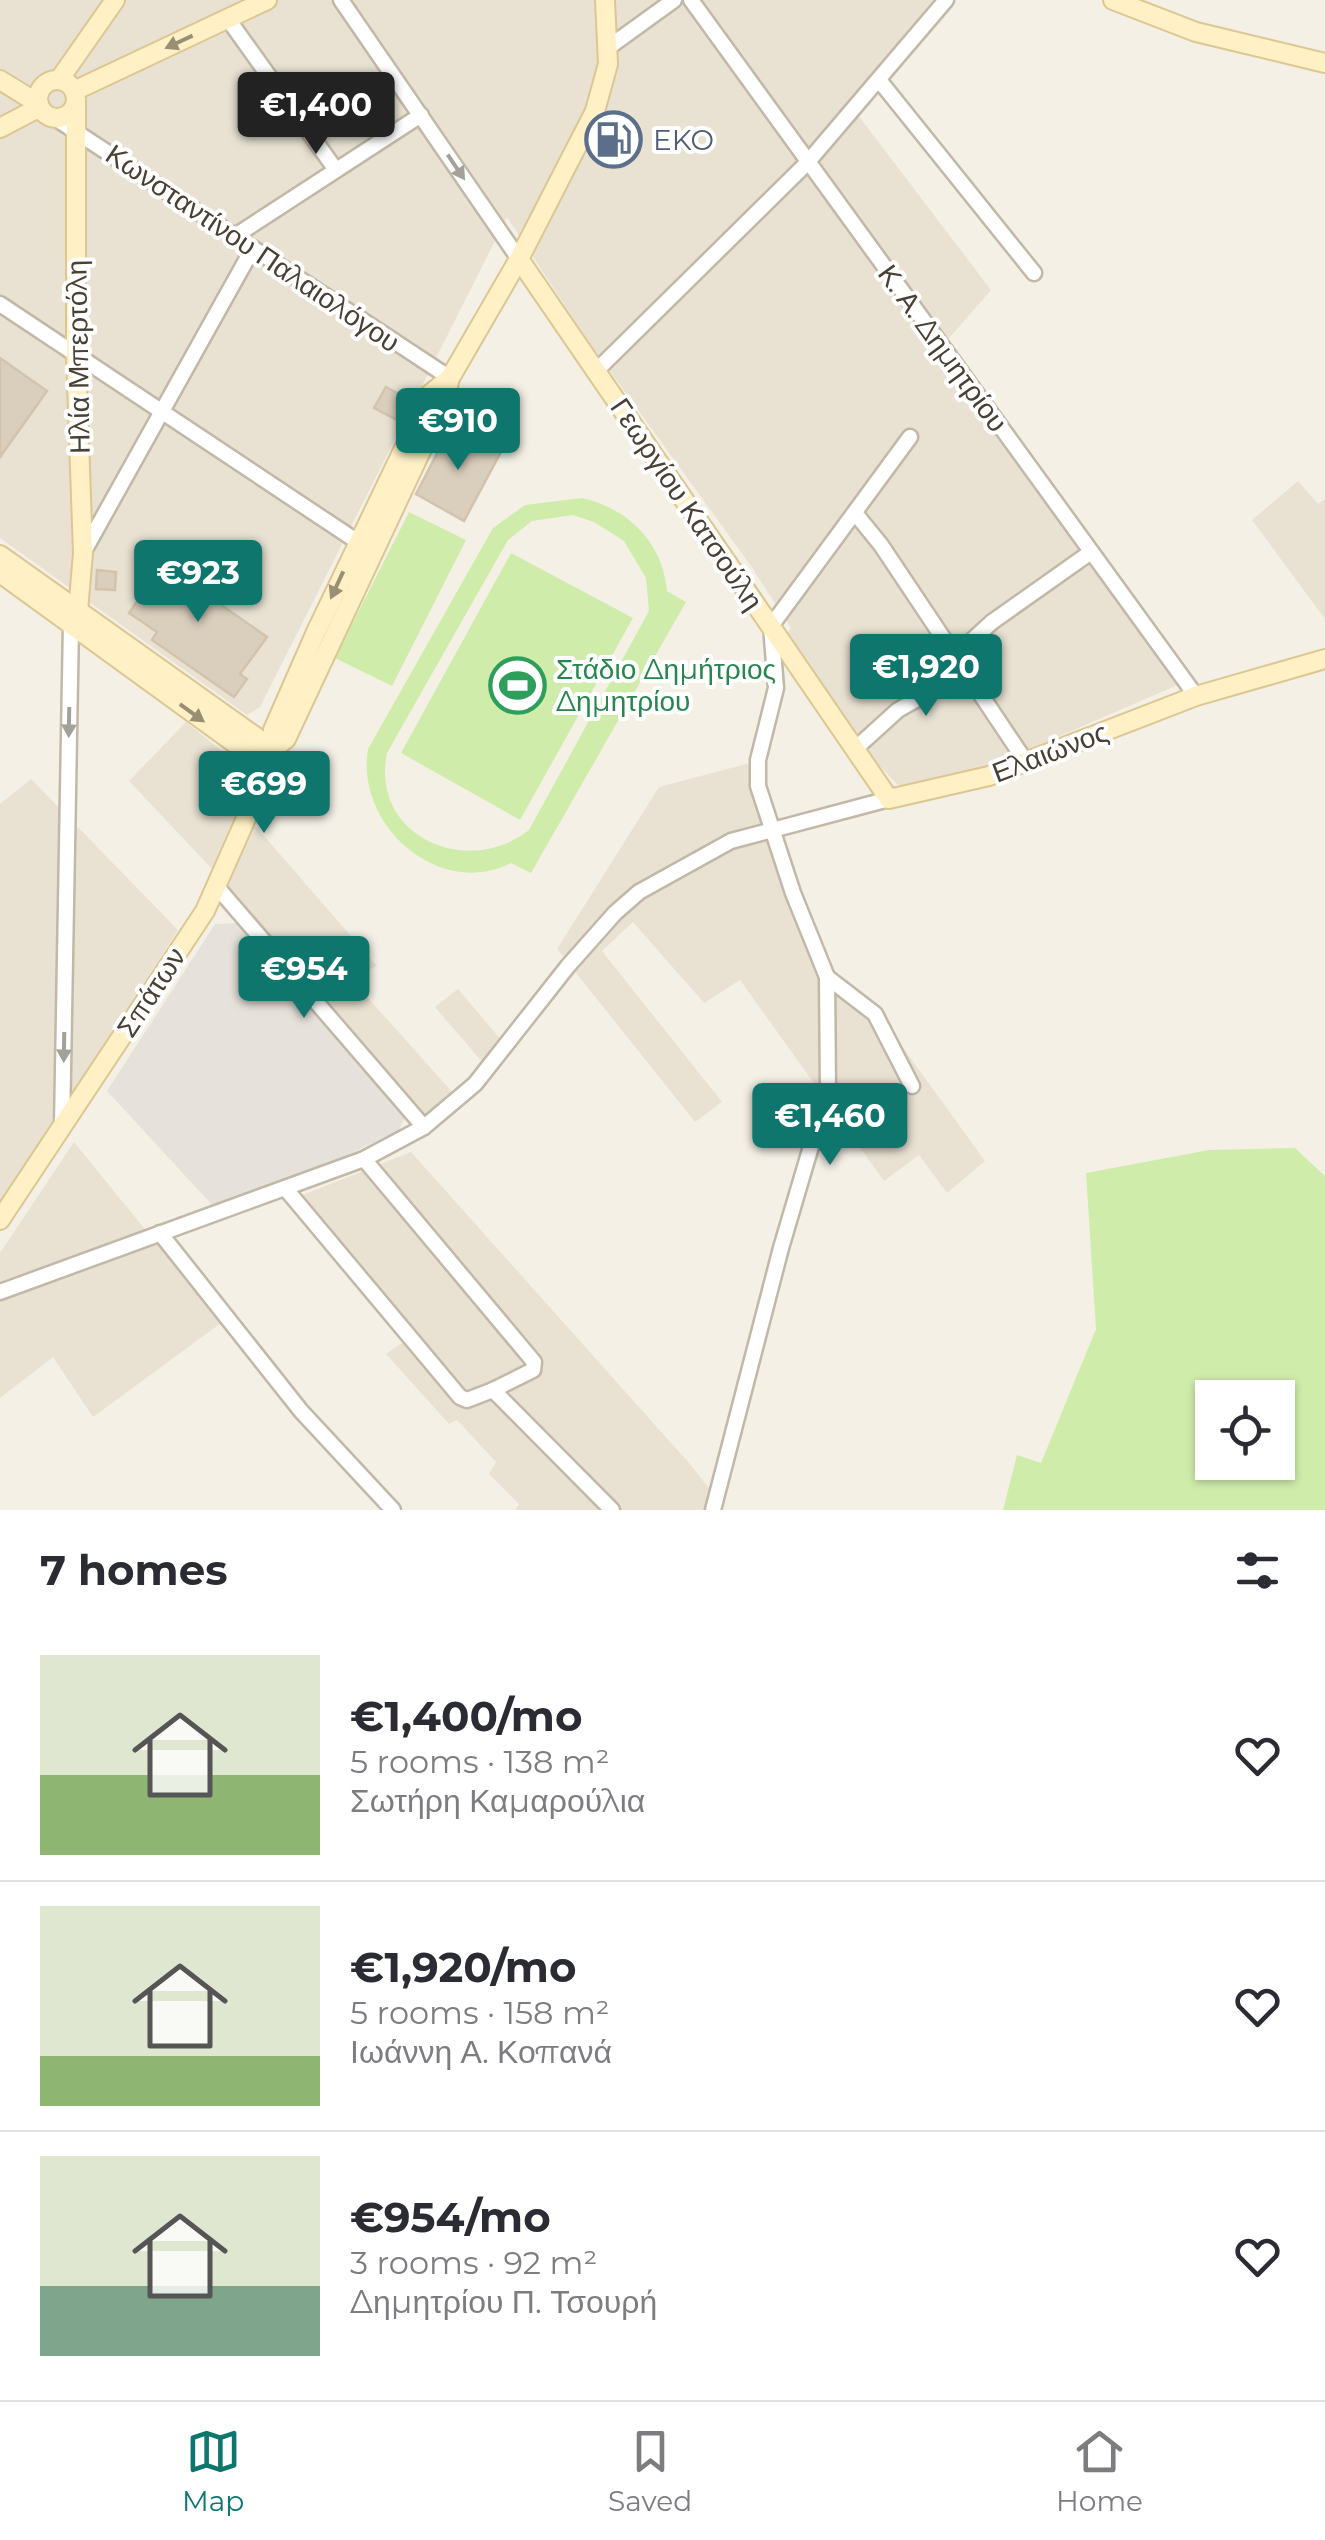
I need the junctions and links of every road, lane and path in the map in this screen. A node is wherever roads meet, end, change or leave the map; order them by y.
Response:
1 (116, 0) edge
2 (267, 0) edge
3 (341, 0) edge
4 (605, 0) edge
5 (674, 0) edge
6 (691, 0) edge
7 (946, 0) edge
8 (1113, 0) edge
9 (228, 20) junction
10 (609, 47) junction
11 (1325, 63) edge
12 (0, 80) edge
13 (879, 80) junction
14 (70, 91) junction
15 (45, 110) junction
16 (420, 116) junction
17 (0, 128) edge
18 (76, 132) junction
19 (808, 163) junction
20 (336, 170) junction
21 (235, 236) junction
22 (253, 248) junction
23 (519, 258) junction
24 (1034, 273) dead end
25 (0, 304) edge
26 (76, 355) junction
27 (596, 371) junction
28 (450, 378) junction
29 (164, 411) junction
30 (910, 437) dead end
31 (855, 512) junction
32 (364, 546) junction
33 (1091, 552) junction
34 (83, 553) junction
35 (0, 555) edge
36 (0, 573) edge
37 (75, 618) junction
38 (771, 626) junction
39 (1325, 659) edge
40 (959, 661) junction
41 (1196, 696) junction
42 (855, 749) junction
43 (270, 758) junction
44 (1026, 762) junction
45 (889, 799) junction
46 (770, 828) junction
47 (217, 887) junction
48 (827, 976) junction
49 (912, 1086) dead end
50 (62, 1126) junction
51 (424, 1126) junction
52 (364, 1159) junction
53 (284, 1188) junction
54 (0, 1220) edge
55 (160, 1233) junction
56 (0, 1292) edge
57 (493, 1390) junction
58 (393, 1510) edge
59 (612, 1510) edge
60 (713, 1510) edge

1 - 14 street
2 - 9 street
3 - 16 street
4 - 10 street, Σπάτων
5 - 10 street
6 - 19 street, Κ. Α. Δημητρίου
7 - 13 street
8 - 11 street
9 -> 14 street
9 - 20 street
10 - 23 street, Σπάτων
12 - 15 street, Κωνσταντίνου Παλαιολόγου
13 - 19 street
13 - 24 street
14 - 15 street
14 - 15 street
14 - 18 street, Ηλία Μπερτόλη
15 - 17 street
15 - 18 street, Κωνσταντίνου Παλαιολόγου
16 - 20 street
16 -> 23 street
18 - 21 street, Κωνσταντίνου Παλαιολόγου
18 - 26 street, Ηλία Μπερτόλη
19 - 27 street
19 - 33 street, Κ. Α. Δημητρίου
20 - 21 street
21 - 22 street, Κωνσταντίνου Παλαιολόγου
22 - 28 street, Κωνσταντίνου Παλαιολόγου
22 - 29 street
23 - 27 street, Γεωργίου Κατσούλη
23 - 28 street, Σπάτων
25 - 26 street
26 - 29 street
26 - 34 street, Ηλία Μπερτόλη
27 - 38 street, Γεωργίου Κατσούλη
28 - 32 street, Σπάτων
29 - 32 street
29 - 34 street
30 - 31 street
31 - 38 street
31 - 40 street
32 - 43 street, Σπάτων
33 - 40 street
33 - 41 street, Κ. Α. Δημητρίου
34 - 37 street, Ηλία Μπερτόλη
35 - 37 street
36 - 37 street
37 - 43 street
37 -> 50 street, Ηλία Μπερτόλη
38 - 42 street, Γεωργίου Κατσούλη
38 - 46 street
39 - 41 street, Ελαιώνος
40 - 42 street
40 - 44 street
41 - 44 street, Ελαιώνος
42 - 45 street, Γεωργίου Κατσούλη
43 - 47 street, Σπάτων
44 - 45 street, Ελαιώνος
45 - 46 street, Ελαιώνος
46 - 48 street
46 - 51 street, Ελαιώνος
47 - 50 street, Σπάτων
47 - 51 street
48 - 49 street
48 - 60 street
50 - 54 street, Σπάτων
51 - 52 street, Ελαιώνος
52 - 53 street, Ελαιώνος
52 - 57 street
53 - 55 street, Ελαιώνος
53 - 57 street
55 - 56 street, Ελαιώνος
55 - 58 street
57 - 59 street

